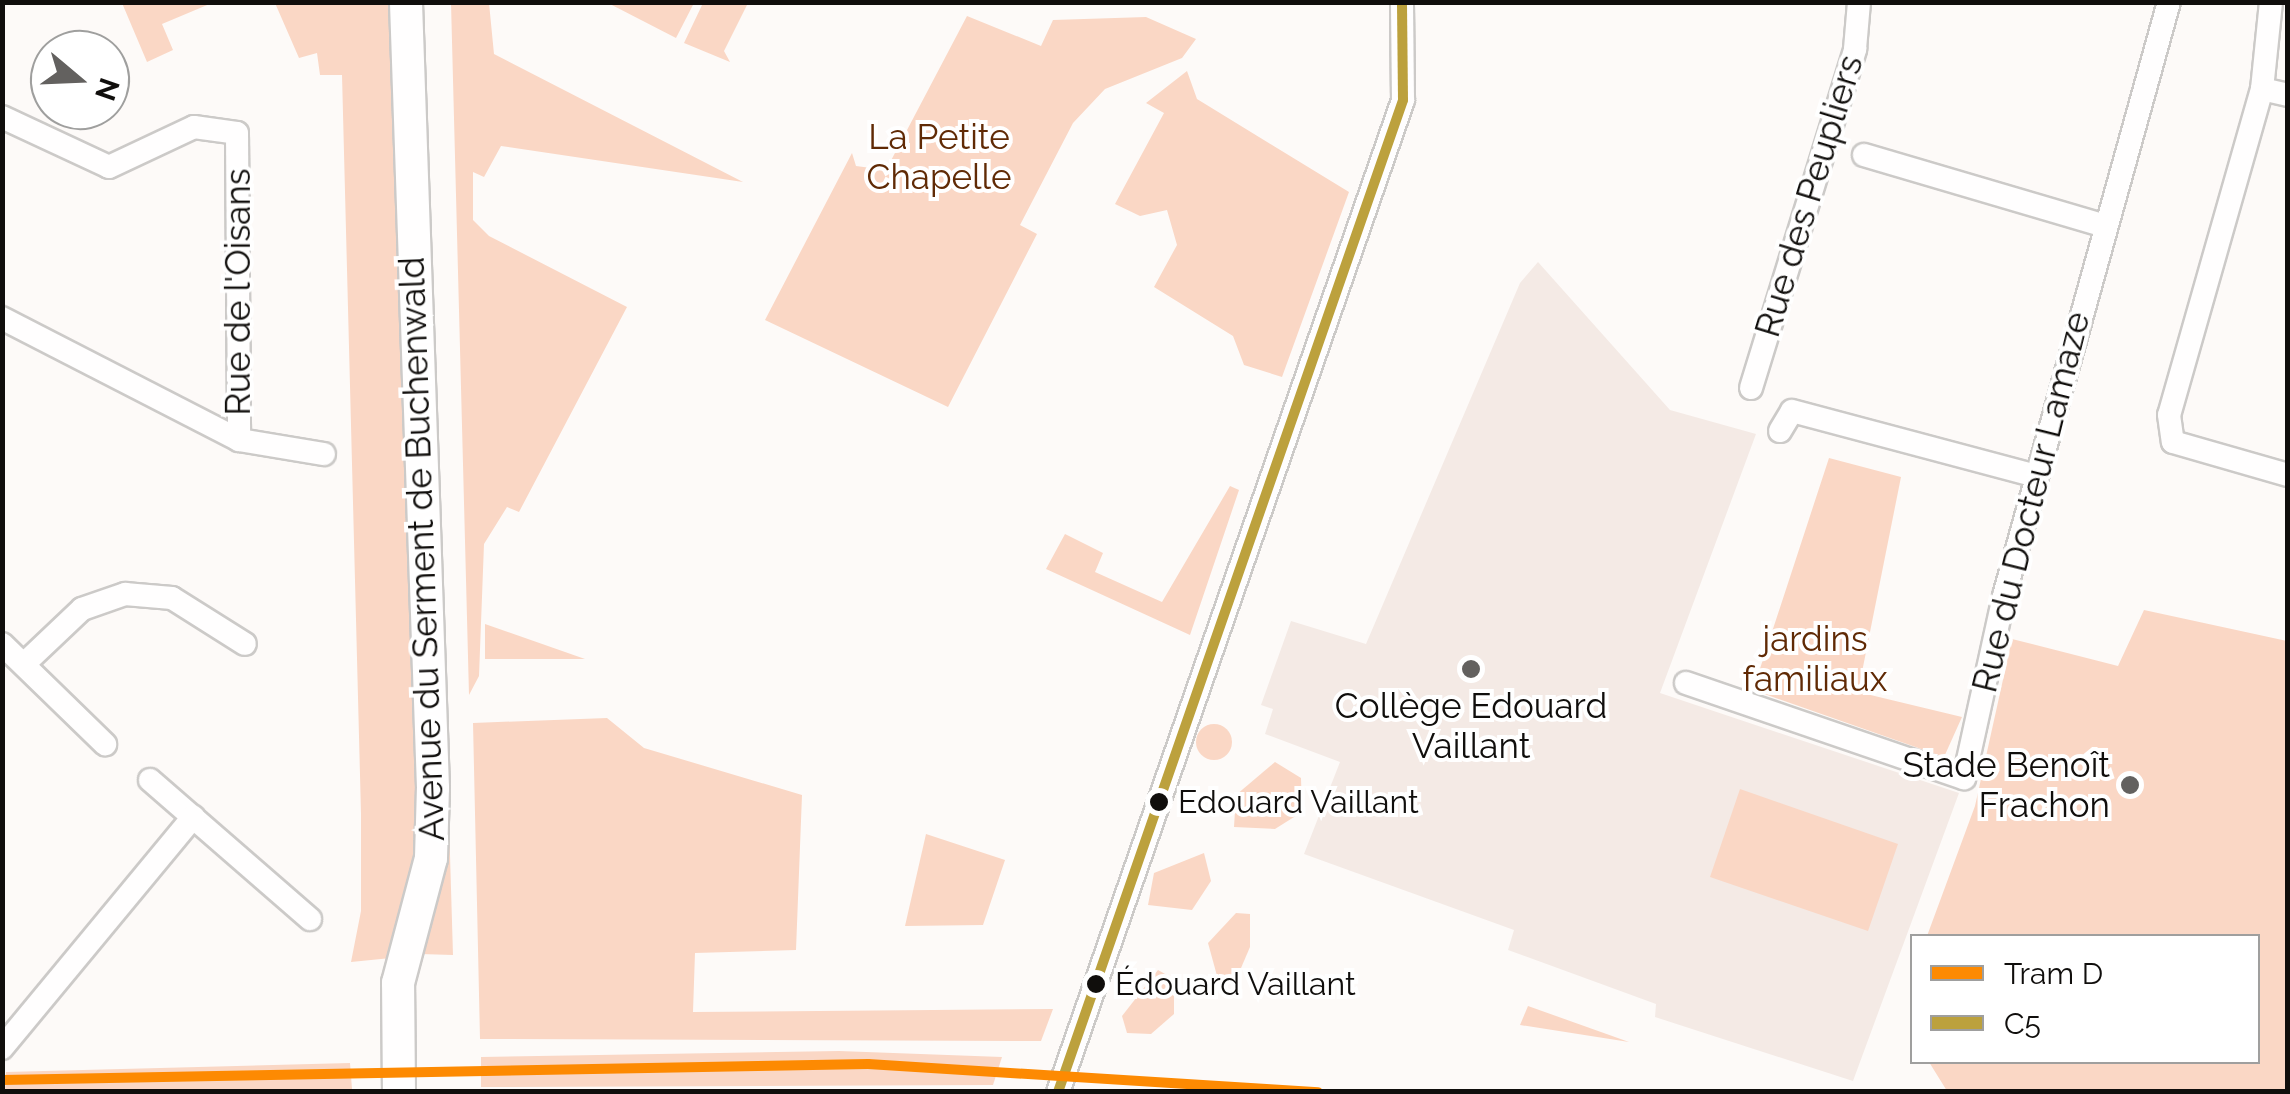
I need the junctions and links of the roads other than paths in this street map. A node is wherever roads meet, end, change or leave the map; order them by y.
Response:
1 (406, 2) edge
2 (1402, 2) edge
3 (1859, 2) edge
4 (2168, 2) edge
5 (2271, 2) edge
6 (2262, 88) junction
7 (2288, 96) edge
8 (2, 118) edge
9 (1864, 155) dead end
10 (2102, 225) junction
11 (2, 318) edge
12 (1751, 388) dead end
13 (1780, 431) dead end
14 (240, 440) junction
15 (324, 454) dead end
16 (2037, 476) junction
17 (2288, 476) edge
18 (2, 644) edge
19 (244, 644) dead end
20 (24, 664) junction
21 (1686, 682) dead end
22 (105, 744) dead end
23 (150, 780) dead end
24 (194, 817) junction
25 (310, 919) dead end
26 (2, 1048) edge
27 (399, 1092) edge
28 (1058, 1092) edge

1 - 27 main road, Avenue du Serment de Buchenwald
2 - 28 street
3 - 12 street, Rue des Peupliers
4 - 10 street, Rue du Docteur Lamaze
5 - 6 street
6 - 7 street
6 - 17 street
8 - 14 street, Rue de l'Oisans
9 - 10 street
10 - 16 street, Rue du Docteur Lamaze
11 - 14 street, Rue de l'Oisans
13 - 16 street
14 - 15 street
16 - 21 street, Rue du Docteur Lamaze
18 - 20 street
19 - 20 street
20 - 22 street
23 - 24 street
24 - 25 street
24 - 26 street

